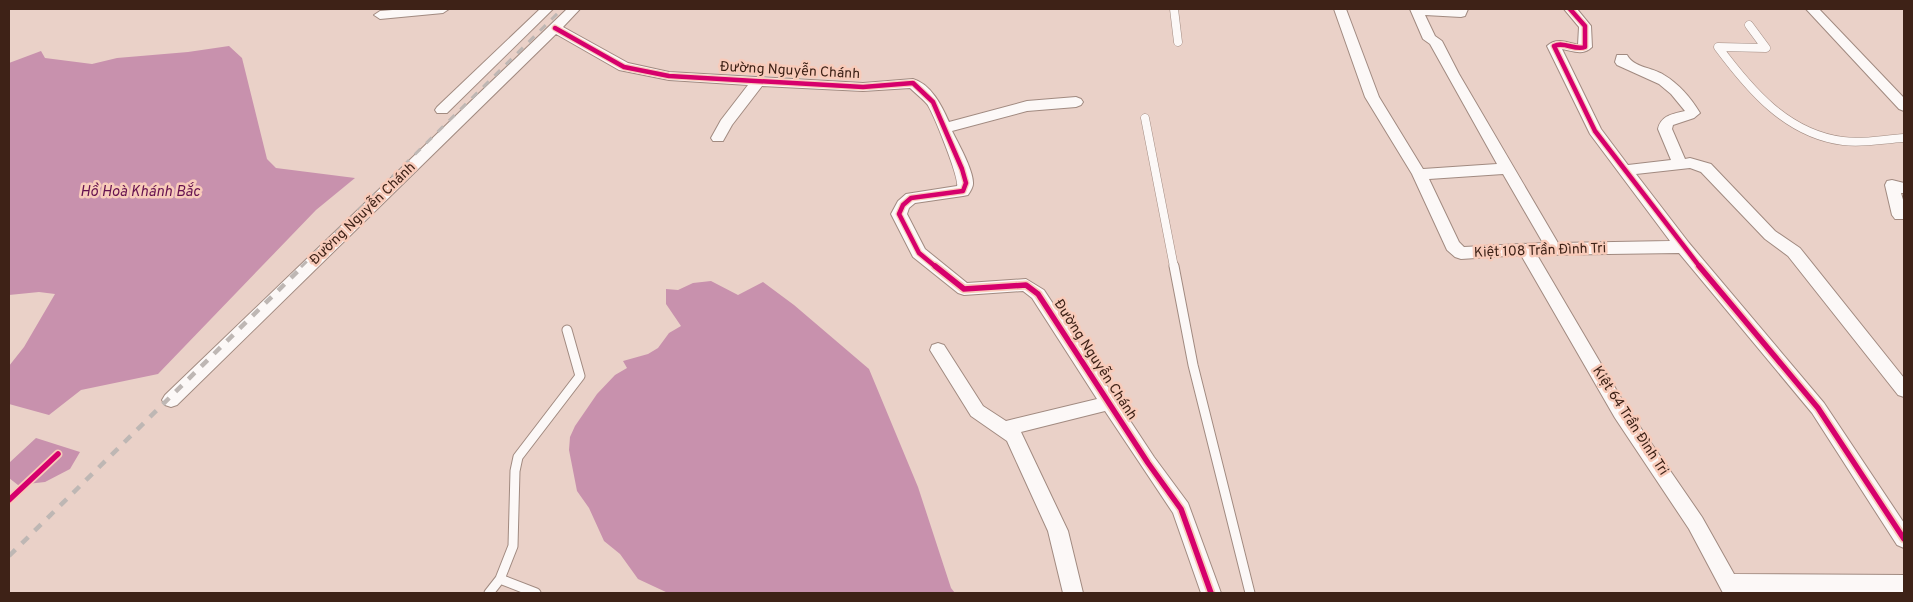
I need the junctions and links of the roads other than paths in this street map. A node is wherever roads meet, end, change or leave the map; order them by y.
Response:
1 (443, 9) edge
2 (547, 9) edge
3 (574, 9) edge
4 (1174, 9) edge
5 (1340, 9) edge
6 (1462, 9) edge
7 (1570, 9) edge
8 (1812, 9) edge
9 (1417, 10) edge
10 (380, 15) dead end
11 (1749, 25) dead end
12 (555, 28) junction
13 (1178, 42) dead end
14 (1622, 58) dead end
15 (758, 81) junction
16 (1076, 102) dead end
17 (1904, 106) edge
18 (442, 110) dead end
19 (1145, 118) dead end
20 (944, 128) junction
21 (718, 138) dead end
22 (1904, 138) edge
23 (1680, 164) junction
24 (1508, 169) junction
25 (1625, 170) junction
26 (1420, 174) junction
27 (1904, 188) edge
28 (1900, 216) dead end
29 (1684, 247) junction
30 (1525, 249) junction
31 (1554, 249) junction
32 (567, 330) dead end
33 (938, 350) dead end
34 (1904, 390) edge
35 (171, 400) dead end
36 (1109, 402) junction
37 (1005, 430) junction
38 (1904, 539) edge
39 (500, 579) junction
40 (1904, 584) edge
41 (1731, 588) edge
42 (489, 593) edge
43 (536, 593) edge
44 (1073, 593) edge
45 (1211, 593) edge
46 (1250, 593) edge

1 - 10 street
2 - 18 street
3 - 12 street, Đường Nguyễn Chánh
4 - 13 lane
5 - 26 street, Kiệt 108 Trần Đình Tri
6 - 9 street
7 - 25 street
8 - 17 street
9 - 24 street
11 - 22 lane
12 - 15 street, Đường Nguyễn Chánh
12 - 35 street, Đường Nguyễn Chánh
14 - 23 street
15 - 20 street, Đường Nguyễn Chánh
15 - 21 street
16 - 20 street
19 - 46 lane
20 - 36 street, Đường Nguyễn Chánh
23 - 25 street
23 - 34 street
24 - 26 street
24 - 31 street
25 - 29 street
26 - 30 street, Kiệt 108 Trần Đình Tri
27 - 28 street
29 - 31 street, Kiệt 108 Trần Đình Tri
29 - 38 street
30 - 31 street, Kiệt 108 Trần Đình Tri
30 - 41 street, Kiệt 64 Trần Đình Tri
32 - 39 lane
33 - 37 street
36 - 37 street, Đường Nguyễn Chánh
36 - 45 street, Đường Nguyễn Chánh
37 - 44 street
39 - 42 lane
39 - 43 lane
40 - 41 street

